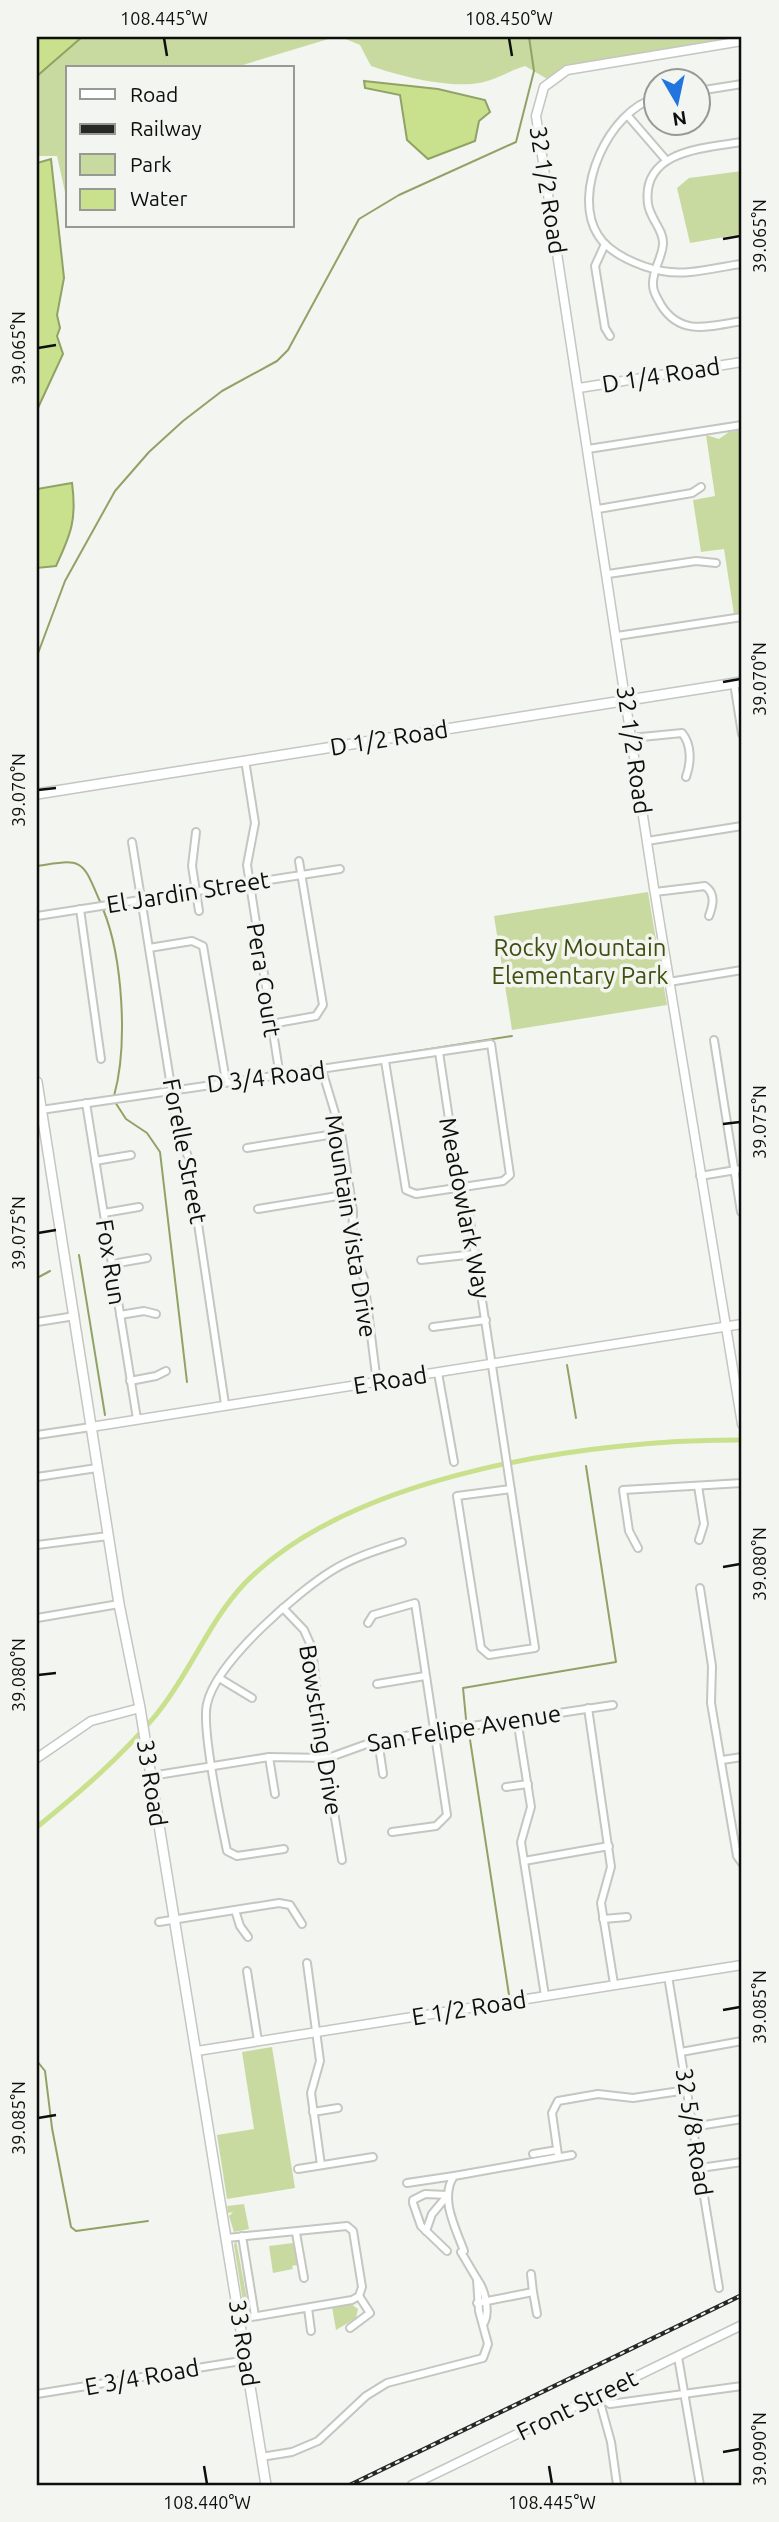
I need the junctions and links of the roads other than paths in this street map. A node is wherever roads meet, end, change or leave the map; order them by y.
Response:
1 (742, 41) edge
2 (742, 84) edge
3 (712, 89) edge
4 (642, 104) edge
5 (628, 116) junction
6 (742, 142) edge
7 (666, 160) junction
8 (605, 244) junction
9 (742, 264) edge
10 (654, 269) junction
11 (742, 321) edge
12 (610, 336) dead end
13 (742, 362) edge
14 (579, 388) junction
15 (742, 425) edge
16 (588, 449) junction
17 (701, 487) dead end
18 (598, 509) junction
19 (716, 562) dead end
20 (608, 574) junction
21 (742, 617) edge
22 (617, 636) junction
23 (738, 682) edge
24 (626, 701) junction
25 (742, 734) edge
26 (631, 738) junction
27 (245, 760) junction
28 (686, 777) dead end
29 (37, 794) edge
30 (742, 826) edge
31 (196, 832) dead end
32 (647, 841) junction
33 (132, 842) dead end
34 (299, 861) dead end
35 (340, 869) dead end
36 (303, 874) junction
37 (249, 882) junction
38 (195, 890) junction
39 (655, 892) junction
40 (142, 898) junction
41 (80, 909) junction
42 (199, 911) dead end
43 (37, 916) edge
44 (709, 916) dead end
45 (149, 948) junction
46 (742, 970) edge
47 (669, 982) junction
48 (271, 1024) junction
49 (714, 1040) dead end
50 (439, 1052) junction
51 (101, 1059) dead end
52 (385, 1061) junction
53 (322, 1070) junction
54 (280, 1077) junction
55 (37, 1082) edge
56 (226, 1082) junction
57 (172, 1091) junction
58 (86, 1104) junction
59 (41, 1110) junction
60 (341, 1133) junction
61 (247, 1148) dead end
62 (131, 1155) dead end
63 (95, 1161) junction
64 (738, 1170) edge
65 (700, 1176) junction
66 (459, 1186) junction
67 (350, 1194) junction
68 (139, 1207) dead end
69 (258, 1209) dead end
70 (741, 1212) edge
71 (104, 1213) junction
72 (475, 1254) junction
73 (147, 1258) dead end
74 (421, 1260) dead end
75 (111, 1264) junction
76 (156, 1314) dead end
77 (120, 1315) junction
78 (75, 1316) junction
79 (486, 1320) junction
80 (37, 1322) edge
81 (742, 1324) edge
82 (433, 1327) dead end
83 (727, 1327) junction
84 (492, 1364) junction
85 (166, 1371) dead end
86 (438, 1373) junction
87 (130, 1381) junction
88 (377, 1382) junction
89 (225, 1404) junction
90 (137, 1419) junction
91 (742, 1424) edge
92 (91, 1427) junction
93 (37, 1435) edge
94 (454, 1462) dead end
95 (97, 1468) junction
96 (37, 1477) edge
97 (742, 1483) edge
98 (698, 1486) junction
99 (511, 1489) junction
100 (108, 1535) junction
101 (699, 1540) dead end
102 (401, 1542) dead end
103 (37, 1545) edge
104 (638, 1548) dead end
105 (700, 1588) dead end
106 (119, 1604) junction
107 (283, 1608) junction
108 (37, 1618) edge
109 (368, 1623) dead end
110 (425, 1676) junction
111 (219, 1678) junction
112 (377, 1684) dead end
113 (252, 1698) dead end
114 (613, 1705) dead end
115 (587, 1708) junction
116 (141, 1713) junction
117 (517, 1719) junction
118 (434, 1730) junction
119 (378, 1740) junction
120 (269, 1757) junction
121 (742, 1757) edge
122 (37, 1758) edge
123 (325, 1759) junction
124 (722, 1760) junction
125 (213, 1765) junction
126 (383, 1774) dead end
127 (151, 1776) junction
128 (528, 1784) junction
129 (506, 1787) dead end
130 (275, 1794) dead end
131 (392, 1832) dead end
132 (609, 1846) junction
133 (284, 1849) dead end
134 (342, 1860) dead end
135 (524, 1861) junction
136 (742, 1863) edge
137 (235, 1910) junction
138 (627, 1917) dead end
139 (174, 1919) junction
140 (603, 1920) junction
141 (159, 1922) dead end
142 (302, 1924) dead end
143 (248, 1937) dead end
144 (307, 1963) dead end
145 (742, 1965) edge
146 (247, 1970) dead end
147 (668, 1976) junction
148 (614, 1984) junction
149 (545, 1996) junction
150 (317, 2032) junction
151 (258, 2041) junction
152 (742, 2041) edge
153 (197, 2050) junction
154 (681, 2052) junction
155 (687, 2090) junction
156 (338, 2108) dead end
157 (313, 2112) junction
158 (742, 2119) edge
159 (692, 2127) junction
160 (533, 2154) dead end
161 (572, 2155) dead end
162 (373, 2157) dead end
163 (742, 2162) edge
164 (321, 2165) junction
165 (700, 2168) junction
166 (298, 2169) dead end
167 (451, 2178) junction
168 (407, 2183) dead end
169 (448, 2195) junction
170 (426, 2231) junction
171 (296, 2233) junction
172 (242, 2236) junction
173 (227, 2238) junction
174 (447, 2251) dead end
175 (531, 2274) dead end
176 (303, 2278) dead end
177 (477, 2279) junction
178 (719, 2288) dead end
179 (533, 2292) junction
180 (356, 2298) junction
181 (485, 2301) junction
182 (477, 2303) junction
183 (308, 2308) junction
184 (370, 2313) junction
185 (537, 2314) dead end
186 (255, 2316) junction
187 (240, 2319) junction
188 (375, 2322) dead end
189 (484, 2323) junction
190 (742, 2325) edge
191 (350, 2328) dead end
192 (312, 2331) dead end
193 (678, 2357) junction
194 (247, 2360) junction
195 (742, 2386) edge
196 (685, 2393) junction
197 (37, 2394) edge
198 (598, 2395) junction
199 (261, 2457) junction
200 (266, 2485) edge
201 (412, 2485) edge
202 (617, 2485) edge
203 (699, 2485) edge

1 - 14 street, 32 1/2 Road
2 - 3 street
4 - 5 street
5 - 7 street
5 - 8 street
6 - 7 street
7 - 10 street
8 - 10 street
8 - 12 street
9 - 10 street
10 - 11 street
13 - 14 street, D 1/4 Road
14 - 16 street, 32 1/2 Road
15 - 16 street
16 - 18 street, 32 1/2 Road
17 - 18 street
18 - 20 street, 32 1/2 Road
19 - 20 street
20 - 22 street, 32 1/2 Road
21 - 22 street
22 - 24 street, 32 1/2 Road
23 - 24 main road, D 1/2 Road
23 - 25 street
24 - 26 street, 32 1/2 Road
24 - 27 main road, D 1/2 Road
26 - 28 street
26 - 32 street, 32 1/2 Road
27 - 29 main road, D 1/2 Road
27 - 37 street, Pera Court
30 - 32 street
31 - 38 street
32 - 39 street, 32 1/2 Road
33 - 40 street, Forelle Street
34 - 36 street
35 - 36 street, El Jardin Street
36 - 37 street, El Jardin Street
36 - 48 street
37 - 38 street, El Jardin Street
37 - 48 street, Pera Court
38 - 40 street, El Jardin Street
38 - 42 street
39 - 44 street
39 - 47 street, 32 1/2 Road
40 - 41 street, El Jardin Street
40 - 45 street, Forelle Street
41 - 43 street, El Jardin Street
41 - 51 street
45 - 56 street
45 - 57 street, Forelle Street
46 - 47 street
47 - 65 street, 32 1/2 Road
48 - 54 street, Pera Court
49 - 64 street
50 - 52 street, D 3/4 Road
50 - 66 street, Meadowlark Way
50 - 66 street, D 3/4 Road
52 - 53 street, D 3/4 Road
52 - 66 street
53 - 54 street, D 3/4 Road
53 - 60 street, Mountain Vista Drive
54 - 56 street, D 3/4 Road
55 - 59 main road, 33 Road
56 - 57 street, D 3/4 Road
57 - 58 street, D 3/4 Road
57 - 89 street, Forelle Street
58 - 59 street, D 3/4 Road
58 - 63 street, Fox Run
59 - 78 main road, 33 Road
60 - 61 street
60 - 67 street, Mountain Vista Drive
62 - 63 street
63 - 71 street, Fox Run
64 - 65 street
64 - 70 street
65 - 83 street, 32 1/2 Road
66 - 72 street, Meadowlark Way
67 - 69 street
67 - 88 street, Mountain Vista Drive
68 - 71 street
71 - 75 street, Fox Run
72 - 74 street
72 - 79 street, Meadowlark Way
73 - 75 street
75 - 77 street, Fox Run
76 - 77 street
77 - 87 street, Fox Run
78 - 80 street
78 - 92 main road, 33 Road
79 - 82 street
79 - 84 street, Meadowlark Way
81 - 83 street, E Road
83 - 84 street, E Road
83 - 91 street, 32 1/2 Road
84 - 86 street, E Road
84 - 99 street, Meadowlark Way
85 - 87 street
86 - 88 street, E Road
86 - 94 street
87 - 90 street, Fox Run
88 - 89 street, E Road
89 - 90 street, E Road
90 - 92 street, E Road
92 - 93 street, E Road
92 - 95 main road, 33 Road
95 - 96 street
95 - 100 main road, 33 Road
97 - 98 street
98 - 101 street
98 - 104 street
99 - 99 street, Meadowlark Way
100 - 103 street
100 - 106 main road, 33 Road
102 - 107 street
105 - 124 street
106 - 108 street
106 - 116 main road, 33 Road
107 - 111 street
107 - 123 street, Bowstring Drive
109 - 110 street
110 - 112 street
110 - 118 street
111 - 113 street
111 - 125 street
114 - 115 street, San Felipe Avenue
115 - 117 street, San Felipe Avenue
115 - 132 street
116 - 122 street
116 - 127 main road, 33 Road
117 - 118 street, San Felipe Avenue
117 - 128 street
118 - 119 street, San Felipe Avenue
118 - 131 street
119 - 123 street, San Felipe Avenue
119 - 126 street
120 - 123 street, San Felipe Avenue
120 - 125 street, San Felipe Avenue
120 - 130 street
121 - 124 street
123 - 134 street, Bowstring Drive
124 - 136 street
125 - 127 street, San Felipe Avenue
125 - 133 street
127 - 139 main road, 33 Road
128 - 129 street
128 - 135 street
132 - 135 street
132 - 140 street
135 - 149 street
137 - 139 street
137 - 142 street
137 - 143 street
138 - 140 street
139 - 141 street
139 - 153 main road, 33 Road
140 - 148 street
144 - 150 street
145 - 147 street, E 1/2 Road
146 - 151 street
147 - 148 street, E 1/2 Road
147 - 154 street, 32 5/8 Road
148 - 149 street, E 1/2 Road
149 - 150 street, E 1/2 Road
150 - 151 street, E 1/2 Road
150 - 157 street
151 - 153 street, E 1/2 Road
152 - 154 street
153 - 173 main road, 33 Road
154 - 155 street, 32 5/8 Road
155 - 159 street, 32 5/8 Road
155 - 160 street
156 - 157 street
157 - 164 street
158 - 159 street
159 - 165 street, 32 5/8 Road
161 - 167 street
162 - 164 street
163 - 165 street
164 - 166 street
165 - 178 street, 32 5/8 Road
167 - 168 street
167 - 169 street
169 - 170 street
169 - 170 street
169 - 177 street
170 - 174 street
171 - 172 street
171 - 176 street
171 - 180 street
172 - 173 street
172 - 186 street
173 - 187 main road, 33 Road
175 - 179 street
177 - 181 street
177 - 182 street
179 - 181 street
179 - 185 street
180 - 183 street
180 - 184 street
181 - 182 street
181 - 189 street
182 - 189 street
183 - 186 street
183 - 192 street
184 - 188 street
184 - 191 street
186 - 187 street
187 - 194 main road, 33 Road
189 - 199 street
190 - 193 street, Front Street
193 - 196 street
193 - 198 street, Front Street
194 - 197 street, E 3/4 Road
194 - 199 main road, 33 Road
195 - 196 street
196 - 198 street
196 - 203 street
198 - 201 street, Front Street
198 - 202 street
199 - 200 main road, 33 Road

